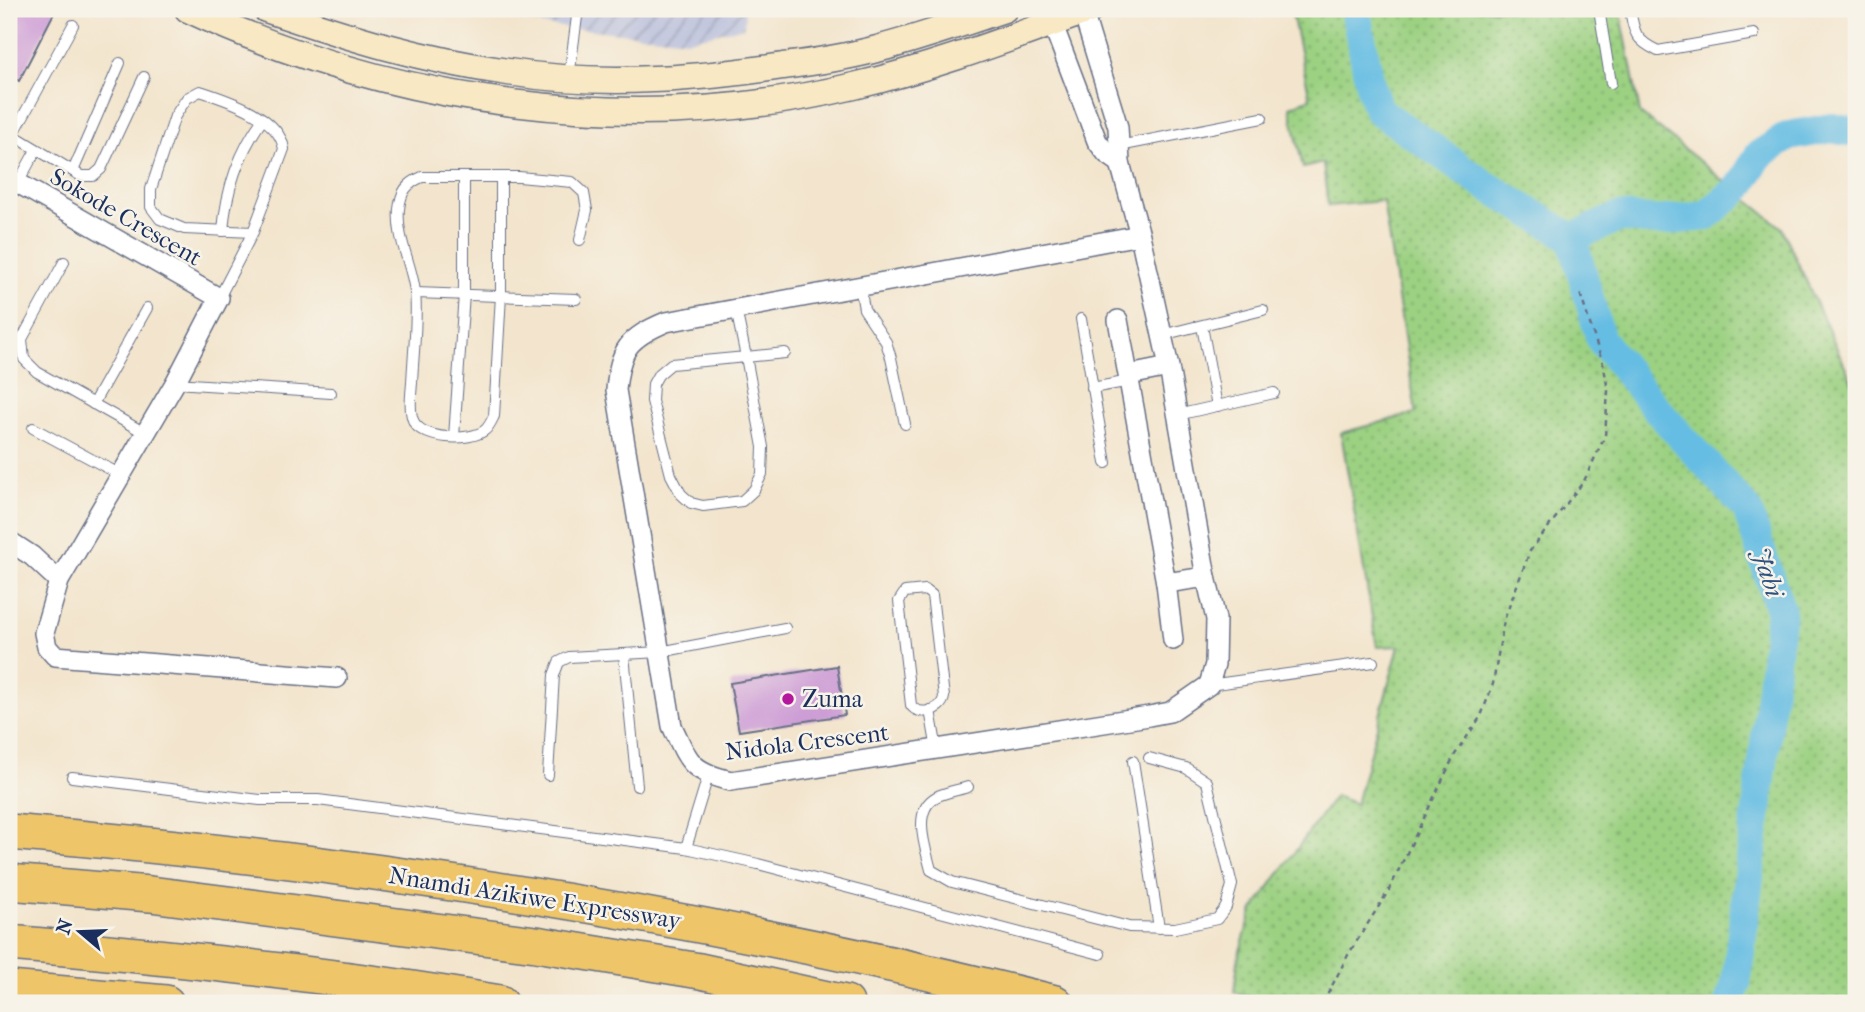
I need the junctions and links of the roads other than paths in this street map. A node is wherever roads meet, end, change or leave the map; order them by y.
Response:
1 (188, 9) edge
2 (266, 9) edge
3 (578, 9) edge
4 (1004, 9) edge
5 (1599, 9) edge
6 (1630, 9) edge
7 (1085, 10) edge
8 (1050, 16) edge
9 (73, 25) dead end
10 (1754, 34) dead end
11 (120, 63) dead end
12 (144, 77) dead end
13 (569, 77) junction
14 (1611, 83) dead end
15 (1262, 118) dead end
16 (263, 119) junction
17 (10, 137) edge
18 (36, 150) junction
19 (1119, 155) junction
20 (73, 171) junction
21 (464, 177) junction
22 (501, 177) junction
23 (14, 180) edge
24 (223, 231) junction
25 (253, 232) junction
26 (1140, 235) junction
27 (580, 240) dead end
28 (64, 262) dead end
29 (860, 286) junction
30 (416, 293) junction
31 (464, 295) junction
32 (501, 295) junction
33 (219, 299) junction
34 (576, 299) dead end
35 (147, 308) dead end
36 (736, 309) junction
37 (1263, 310) dead end
38 (1081, 319) dead end
39 (1118, 320) dead end
40 (1202, 326) junction
41 (1162, 335) junction
42 (785, 353) dead end
43 (746, 357) junction
44 (1169, 367) junction
45 (1130, 378) junction
46 (175, 383) junction
47 (1092, 388) junction
48 (331, 393) dead end
49 (1274, 393) dead end
50 (93, 404) junction
51 (1217, 406) junction
52 (1177, 415) junction
53 (905, 424) dead end
54 (33, 428) dead end
55 (145, 433) junction
56 (454, 437) junction
57 (1106, 463) dead end
58 (121, 475) junction
59 (9, 541) edge
60 (1206, 577) junction
61 (59, 581) junction
62 (1166, 583) junction
63 (785, 628) dead end
64 (1173, 640) dead end
65 (660, 652) junction
66 (624, 655) junction
67 (1373, 662) dead end
68 (337, 678) dead end
69 (1209, 685) junction
70 (930, 710) junction
71 (937, 750) junction
72 (1149, 758) dead end
73 (1133, 761) dead end
74 (548, 775) dead end
75 (72, 776) dead end
76 (709, 776) junction
77 (637, 786) dead end
78 (968, 787) dead end
79 (9, 832) edge
80 (686, 848) junction
81 (9, 882) edge
82 (1159, 928) junction
83 (9, 943) edge
84 (1100, 954) dead end
85 (9, 989) edge
86 (166, 1003) edge
87 (500, 1003) edge
88 (846, 1003) edge
89 (1055, 1003) edge

1 - 8 main road
2 - 13 main road
3 - 13 lane
4 - 13 main road
5 - 14 lane
6 - 10 lane
7 - 8 main road
7 - 19 street
8 - 19 street
9 - 17 lane
11 - 20 lane
12 - 20 lane
15 - 19 lane
16 - 24 lane
16 - 24 lane
16 - 25 lane
17 - 18 lane
18 - 20 lane
18 - 23 lane
19 - 26 street
21 - 22 lane
21 - 30 lane
21 - 31 lane
22 - 27 lane
22 - 32 lane
23 - 33 street, Sokode Crescent
24 - 25 lane
25 - 33 lane
26 - 29 street, Nidola Crescent
26 - 41 street
28 - 50 lane
29 - 36 street, Nidola Crescent
29 - 53 lane
30 - 31 lane
30 - 56 lane
31 - 32 lane
31 - 56 lane
32 - 34 lane
32 - 56 lane
33 - 46 street
35 - 50 lane
36 - 43 lane
36 - 65 street, Nidola Crescent
37 - 40 lane
38 - 47 lane
39 - 45 street
40 - 41 lane
40 - 51 lane
41 - 44 street
42 - 43 lane
43 - 43 lane
44 - 45 street
44 - 52 street
45 - 47 lane
45 - 62 street
46 - 48 lane
46 - 55 street
47 - 57 lane
49 - 51 lane
50 - 55 lane
51 - 52 lane
52 - 60 street
54 - 58 lane
55 - 58 street
58 - 61 street
59 - 61 street
60 - 62 street
60 - 69 street
61 - 68 street
62 - 64 street
63 - 65 lane
65 - 66 lane
65 - 76 street, Nidola Crescent
66 - 74 lane
66 - 77 lane
67 - 69 lane
69 - 71 street, Nidola Crescent
70 - 70 lane
70 - 71 lane
71 - 76 street, Nidola Crescent
72 - 82 lane
73 - 82 lane
75 - 80 lane
76 - 80 lane
78 - 82 lane
79 - 89 highway, Nnamdi Azikiwe Expressway
80 - 84 lane
81 - 88 highway, Nnamdi Azikiwe Expressway
83 - 87 highway
85 - 86 highway

